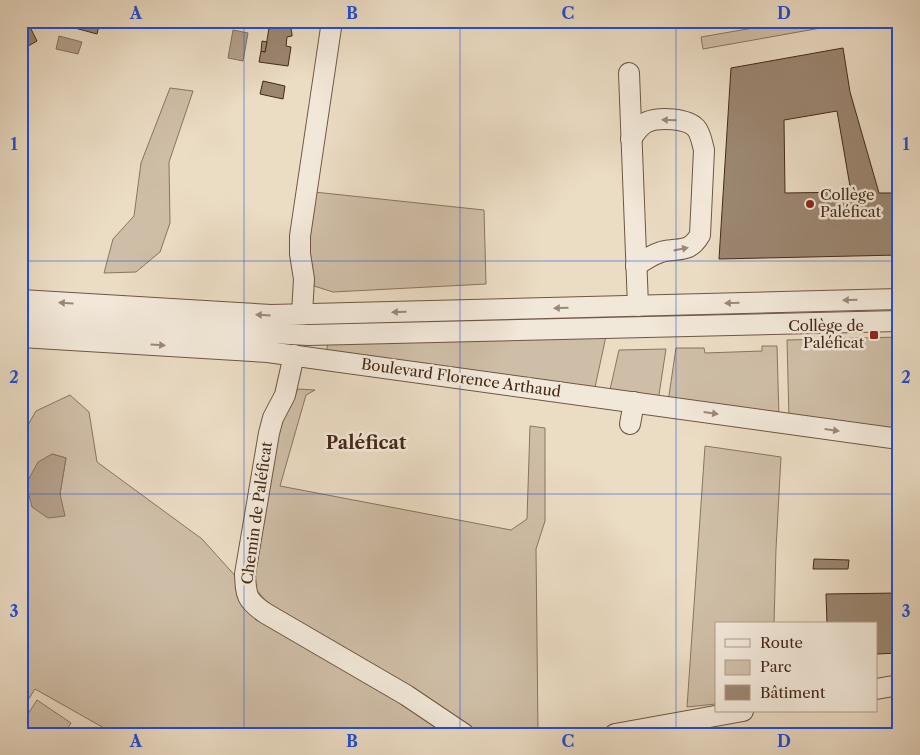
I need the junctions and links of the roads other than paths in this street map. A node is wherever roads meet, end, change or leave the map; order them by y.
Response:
1 (332, 21) edge
2 (629, 74) dead end
3 (631, 139) junction
4 (636, 266) junction
5 (899, 299) edge
6 (21, 300) edge
7 (638, 306) junction
8 (21, 319) edge
9 (899, 321) edge
10 (300, 322) junction
11 (21, 337) edge
12 (295, 356) junction
13 (634, 402) junction
14 (630, 424) dead end
15 (899, 439) edge
16 (899, 685) edge
17 (878, 689) edge
18 (737, 712) edge
19 (464, 734) edge
20 (615, 734) edge

1 - 10 street
2 - 3 street
3 - 4 street
4 -> 3 street
4 - 7 street
5 -> 7 street, Boulevard Florence Arthaud
10 -> 6 street, Boulevard Florence Arthaud
7 -> 10 street, Boulevard Florence Arthaud
8 - 10 street, Boulevard Florence Arthaud
9 - 10 street, Boulevard Florence Arthaud
10 - 12 street, Chemin de Paléficat
11 -> 12 street, Boulevard Florence Arthaud
12 - 13 street, Boulevard Florence Arthaud
12 - 19 street, Chemin de Paléficat
13 - 14 street
13 -> 15 street, Boulevard Florence Arthaud
16 - 17 street
18 - 20 street

